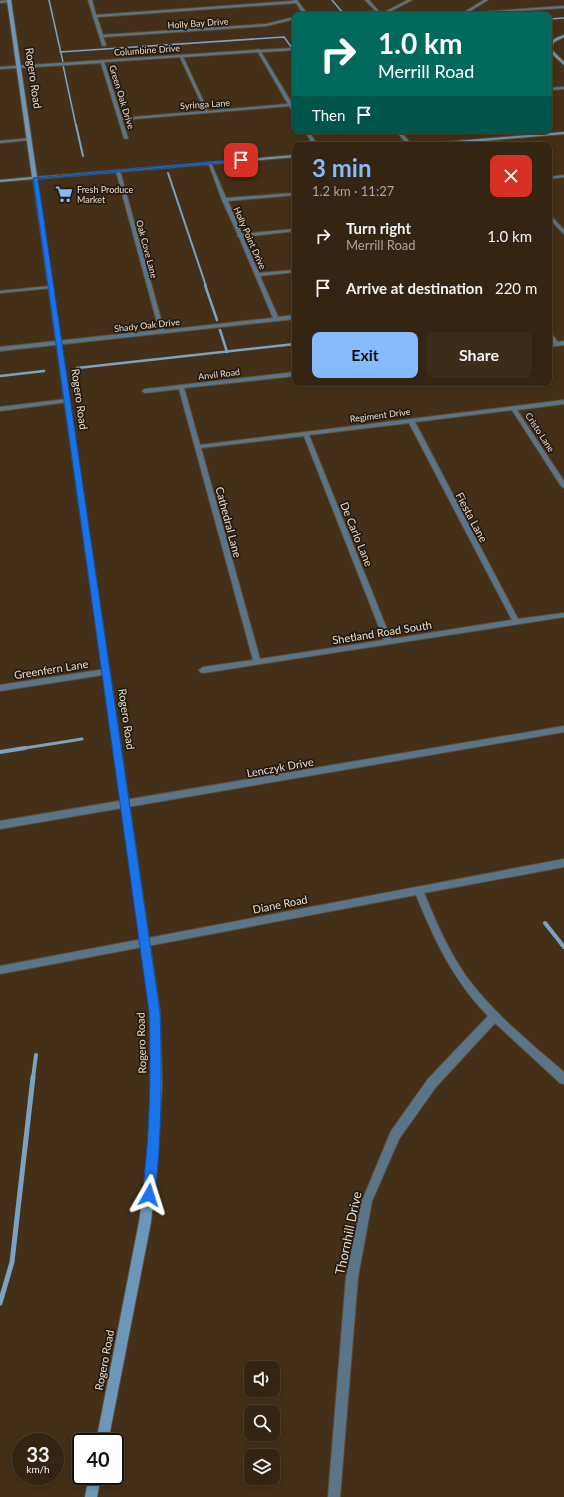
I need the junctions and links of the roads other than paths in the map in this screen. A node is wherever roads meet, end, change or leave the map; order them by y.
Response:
1 (9, 0) edge
2 (90, 0) edge
3 (367, 0) edge
4 (410, 0) edge
5 (486, 0) edge
6 (296, 1) edge
7 (0, 2) edge
8 (564, 7) edge
9 (304, 12) edge
10 (378, 12) edge
11 (384, 12) edge
12 (465, 12) edge
13 (491, 12) edge
14 (95, 16) junction
15 (292, 19) edge
16 (101, 36) junction
17 (564, 36) edge
18 (552, 41) edge
19 (104, 45) dead end
20 (292, 49) edge
21 (258, 50) junction
22 (552, 53) edge
23 (181, 56) junction
24 (102, 61) junction
25 (564, 64) edge
26 (19, 66) junction
27 (0, 68) edge
28 (564, 88) edge
29 (552, 89) edge
30 (291, 106) joint
31 (207, 112) junction
32 (120, 119) junction
33 (564, 133) edge
34 (401, 134) edge
35 (126, 138) dead end
36 (29, 139) junction
37 (484, 140) joint
38 (0, 142) edge
39 (407, 142) edge
40 (458, 142) edge
41 (292, 156) edge
42 (209, 163) junction
43 (118, 171) junction
44 (564, 176) edge
45 (35, 178) junction
46 (552, 178) edge
47 (0, 181) edge
48 (292, 194) edge
49 (224, 200) junction
50 (552, 219) edge
51 (292, 230) edge
52 (564, 233) edge
53 (239, 236) junction
54 (292, 271) edge
55 (257, 275) junction
56 (50, 287) junction
57 (0, 292) edge
58 (292, 317) edge
59 (276, 319) junction
60 (162, 332) junction
61 (552, 338) edge
62 (58, 343) junction
63 (564, 343) edge
64 (557, 344) junction
65 (552, 345) edge
66 (0, 349) edge
67 (292, 374) edge
68 (181, 387) junction
69 (145, 391) dead end
70 (66, 401) junction
71 (564, 402) edge
72 (513, 408) junction
73 (0, 409) edge
74 (411, 420) junction
75 (306, 434) junction
76 (198, 447) junction
77 (564, 486) edge
78 (564, 615) edge
79 (516, 622) junction
80 (389, 642) junction
81 (257, 662) junction
82 (203, 670) dead end
83 (106, 672) junction
84 (0, 688) edge
85 (564, 730) edge
86 (125, 804) junction
87 (0, 825) edge
88 (564, 863) edge
89 (418, 890) junction
90 (145, 942) junction
91 (0, 970) edge
92 (495, 1016) junction
93 (564, 1079) edge
94 (104, 1433) edge
95 (93, 1485) edge
96 (91, 1497) edge
97 (334, 1497) edge

1 - 7 street
1 - 26 main road, Rogero Road
2 - 14 street
3 - 10 street
4 - 11 street
5 - 12 street
6 - 9 street
6 - 14 street
8 - 13 street
14 - 16 street
15 - 16 street, Holly Bay Drive
16 - 19 street
17 - 18 main road
20 - 21 street, Columbine Drive
21 - 23 street, Columbine Drive
21 - 30 street
22 - 25 main road
23 - 24 street, Columbine Drive
23 - 31 street
24 - 26 street, Columbine Drive
24 - 32 street, Green Oak Drive
26 - 27 street, Columbine Drive
26 - 36 main road, Rogero Road
28 - 29 street
30 - 31 street, Syringa Lane
31 - 32 street, Syringa Lane
32 - 35 street, Green Oak Drive
33 - 37 main road
34 - 39 street
36 - 38 street
36 - 45 main road, Rogero Road
37 - 40 main road
41 - 42 main road
42 - 43 main road
42 - 49 street, Holly Point Drive
43 - 45 main road
43 - 60 street, Oak Cove Lane
44 - 46 street
45 - 47 main road
45 - 56 main road, Rogero Road
48 - 49 street
49 - 53 street, Holly Point Drive
50 - 52 street
51 - 53 street
53 - 55 street, Holly Point Drive
54 - 55 street
55 - 59 street, Holly Point Drive
56 - 57 street
56 - 62 main road, Rogero Road
58 - 59 street, Shady Oak Drive
59 - 60 street, Shady Oak Drive
60 - 62 street, Shady Oak Drive
61 - 64 street
62 - 66 street, Shady Oak Drive
62 - 70 main road, Rogero Road
63 - 64 street
64 - 65 street
67 - 68 street, Anvil Road
68 - 69 street, Anvil Road
68 - 76 street, Cathedral Lane
70 - 73 street
70 - 83 main road, Rogero Road
71 - 72 street, Regiment Drive
72 - 74 street, Regiment Drive
72 - 77 street, Cristo Lane
74 - 75 street, Regiment Drive
74 - 79 street, Fiesta Lane
75 - 76 street, Regiment Drive
75 - 80 street, De Carlo Lane
76 - 81 street, Cathedral Lane
78 - 79 street, Shetland Road South
79 - 80 street, Shetland Road South
80 - 81 street, Shetland Road South
81 - 82 street, Shetland Road South
83 - 84 street, Greenfern Lane
83 - 86 main road, Rogero Road
85 - 86 street, Lenczyk Drive
86 - 87 street, Lenczyk Drive
86 - 90 main road, Rogero Road
88 - 89 street, Diane Road
89 - 90 street, Diane Road
89 - 92 street
90 - 91 street, Diane Road
90 - 94 main road, Rogero Road
92 - 93 street
92 - 97 street, Thornhill Drive
95 - 96 main road

